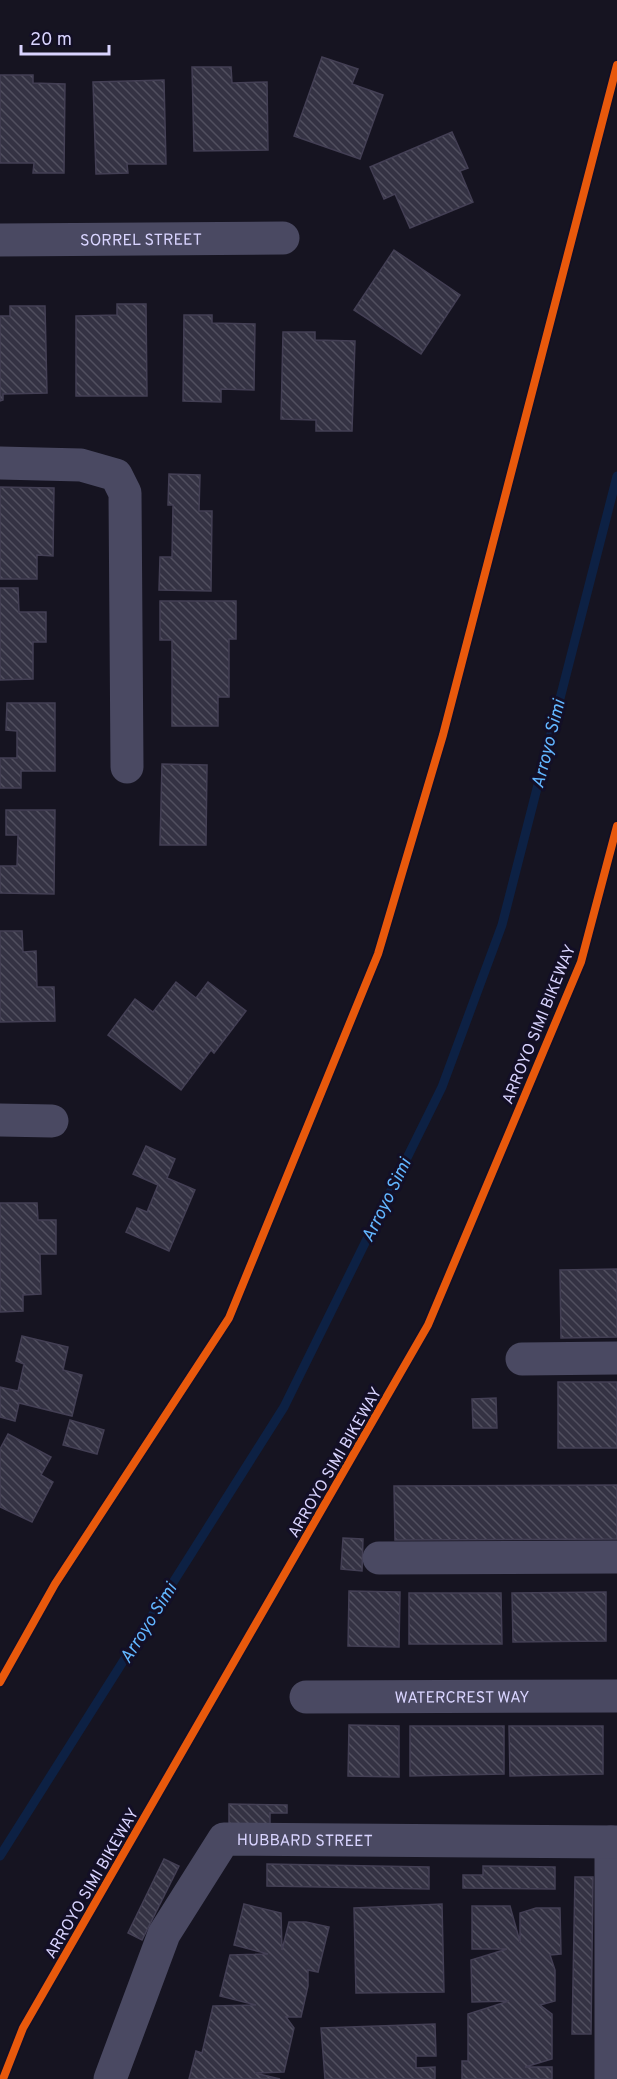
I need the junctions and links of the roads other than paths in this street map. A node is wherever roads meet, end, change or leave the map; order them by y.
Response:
1 (283, 238) dead end
2 (0, 240) edge
3 (0, 463) edge
4 (127, 767) dead end
5 (0, 1120) edge
6 (52, 1121) dead end
7 (617, 1358) edge
8 (522, 1359) dead end
9 (617, 1557) edge
10 (379, 1558) dead end
11 (306, 1696) dead end
12 (617, 1696) edge
13 (614, 1842) edge
14 (110, 2079) edge
15 (611, 2079) edge

1 - 2 street, SORREL STREET
3 - 4 street
5 - 6 street
7 - 8 street
9 - 10 street
11 - 12 street, WATERCREST WAY
13 - 14 street, HUBBARD STREET
13 - 15 street

